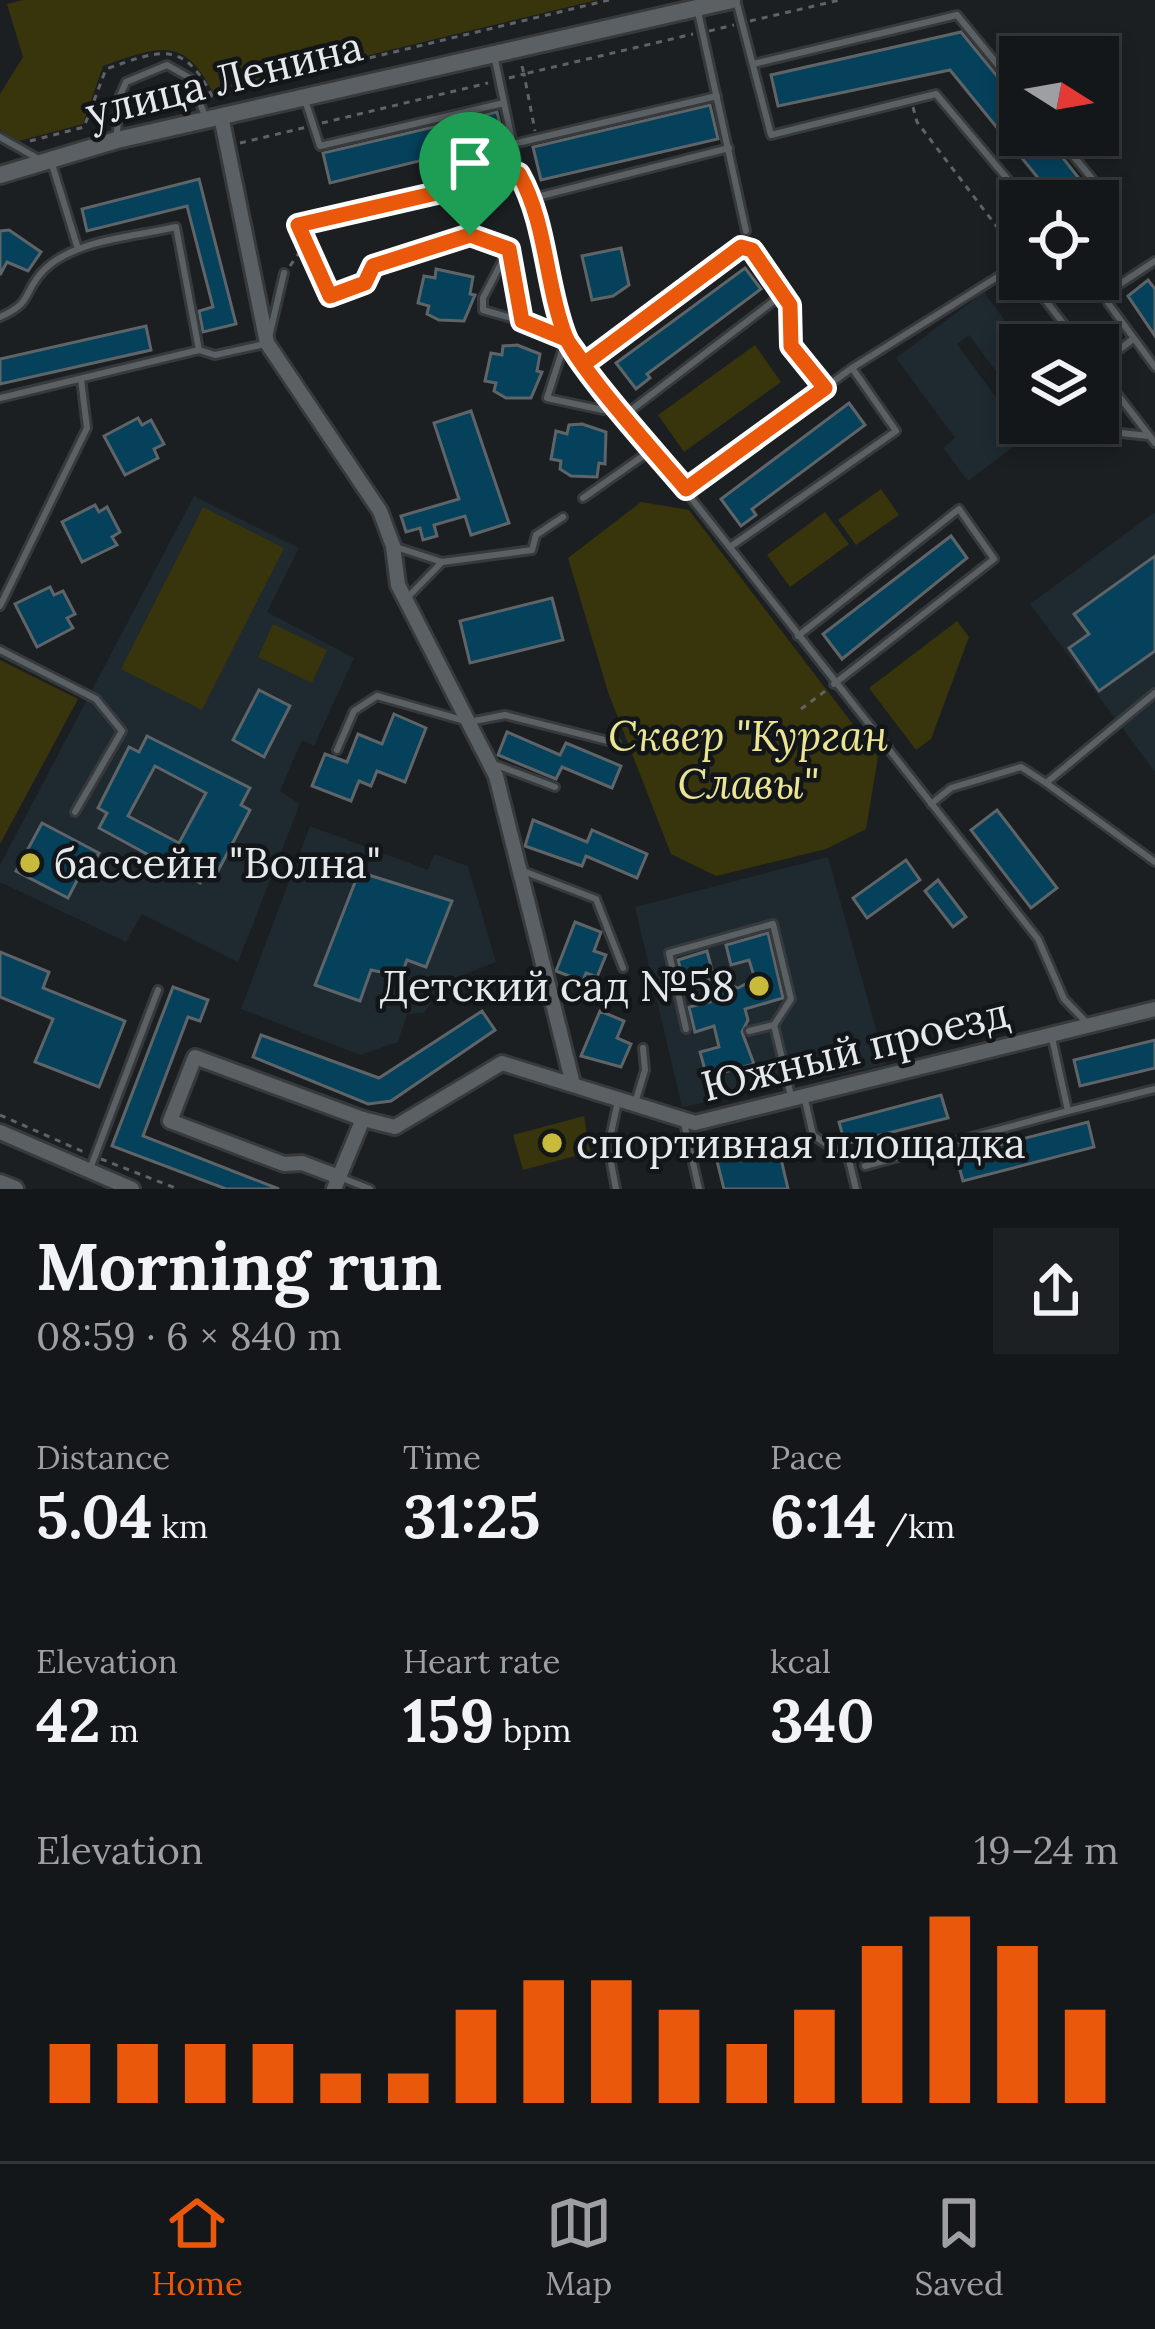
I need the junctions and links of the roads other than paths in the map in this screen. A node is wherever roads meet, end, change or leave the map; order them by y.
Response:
1 (734, 0) edge
2 (697, 8) junction
3 (493, 51) junction
4 (752, 64) junction
5 (999, 66) edge
6 (304, 96) junction
7 (717, 96) junction
8 (504, 103) junction
9 (214, 118) junction
10 (0, 137) edge
11 (117, 140) junction
12 (513, 144) junction
13 (729, 148) junction
14 (1073, 156) edge
15 (45, 159) junction
16 (7, 172) edge
17 (519, 174) junction
18 (1008, 180) edge
19 (1092, 180) edge
20 (532, 198) junction
21 (746, 231) dead end
22 (509, 249) junction
23 (78, 250) junction
24 (1155, 261) edge
25 (284, 273) road end
26 (999, 280) edge
27 (1045, 300) edge
28 (0, 317) edge
29 (522, 321) junction
30 (1064, 324) edge
31 (566, 339) junction
32 (1133, 339) junction
33 (267, 343) junction
34 (199, 350) junction
35 (1119, 350) edge
36 (584, 364) junction
37 (1155, 367) edge
38 (852, 368) junction
39 (81, 379) junction
40 (1119, 395) edge
41 (0, 398) edge
42 (616, 401) junction
43 (626, 414) junction
44 (1119, 434) edge
45 (1152, 440) edge
46 (653, 449) junction
47 (686, 489) junction
48 (583, 497) dead end
49 (563, 517) dead end
50 (393, 546) junction
51 (730, 547) junction
52 (442, 562) junction
53 (406, 600) junction
54 (0, 606) edge
55 (798, 637) junction
56 (0, 650) edge
57 (834, 684) junction
58 (1155, 693) edge
59 (469, 722) junction
60 (616, 743) dead end
61 (338, 750) dead end
62 (489, 763) junction
63 (1046, 783) junction
64 (555, 787) dead end
65 (930, 805) junction
66 (75, 812) dead end
67 (1155, 862) edge
68 (519, 870) junction
69 (623, 968) dead end
70 (158, 990) dead end
71 (1155, 1009) edge
72 (774, 1025) junction
73 (1090, 1025) junction
74 (686, 1029) dead end
75 (749, 1031) dead end
76 (1052, 1035) junction
77 (643, 1048) dead end
78 (573, 1084) junction
79 (1155, 1089) edge
80 (798, 1098) junction
81 (618, 1101) junction
82 (634, 1106) junction
83 (1068, 1111) junction
84 (363, 1119) junction
85 (683, 1124) junction
86 (0, 1132) edge
87 (865, 1166) dead end
88 (89, 1172) junction
89 (0, 1183) edge
90 (337, 1183) edge
91 (15, 1189) edge
92 (132, 1189) edge
93 (370, 1189) edge
94 (616, 1189) edge
95 (699, 1189) edge
96 (856, 1189) edge

1 - 2 street, улица Ленина
1 - 4 lane
2 - 3 street, улица Ленина
2 - 7 lane
3 - 6 street, улица Ленина
3 - 8 lane
4 - 5 lane
4 - 18 lane
6 - 8 lane
6 - 9 street, улица Ленина
7 - 12 lane
7 - 13 lane
8 - 12 lane
9 - 11 street, улица Ленина
9 - 11 lane
9 - 33 street
10 - 15 lane
11 - 15 street, улица Ленина
12 - 17 lane
13 - 20 lane
13 - 21 lane
14 - 19 lane
15 - 16 street, улица Ленина
15 - 23 lane
17 - 20 lane
17 - 22 lane
20 - 31 lane
22 - 29 lane
22 - 29 lane
23 - 28 lane
23 - 34 lane
24 - 32 lane
25 - 33 lane
26 - 38 lane
27 - 30 lane
29 - 31 lane
31 - 36 lane
31 - 42 lane
32 - 35 lane
32 - 37 lane
33 - 34 lane
33 - 50 street
34 - 39 lane
36 - 42 lane
36 - 43 lane
38 - 47 lane
38 - 51 lane
39 - 41 lane
39 - 54 lane
40 - 45 lane
42 - 43 lane
43 - 46 lane
44 - 45 lane
46 - 47 lane
46 - 48 lane
47 - 51 lane
49 - 52 lane
50 - 52 lane
50 - 53 street
51 - 55 lane
52 - 53 lane
53 - 59 street
55 - 57 lane
55 - 57 lane
56 - 66 lane
57 - 65 lane
58 - 63 lane
59 - 60 lane
59 - 61 lane
59 - 62 street
62 - 64 lane
62 - 68 street
63 - 65 lane
63 - 67 lane
65 - 73 lane
68 - 69 lane
68 - 78 street
70 - 88 lane
71 - 73 street, Южный проезд
72 - 74 lane
72 - 75 lane
72 - 80 lane
73 - 76 street, Южный проезд
76 - 80 street, Южный проезд
76 - 83 lane
77 - 82 lane
78 - 81 street, Южный проезд
78 - 84 street, Южный проезд
79 - 83 lane
80 - 85 street, Южный проезд
80 - 96 lane
81 - 82 street, Южный проезд
81 - 94 lane
82 - 85 street, Южный проезд
83 - 87 lane
84 - 90 street
84 - 90 street
85 - 95 lane
86 - 88 street
88 - 92 street
89 - 91 street
90 - 93 lane

